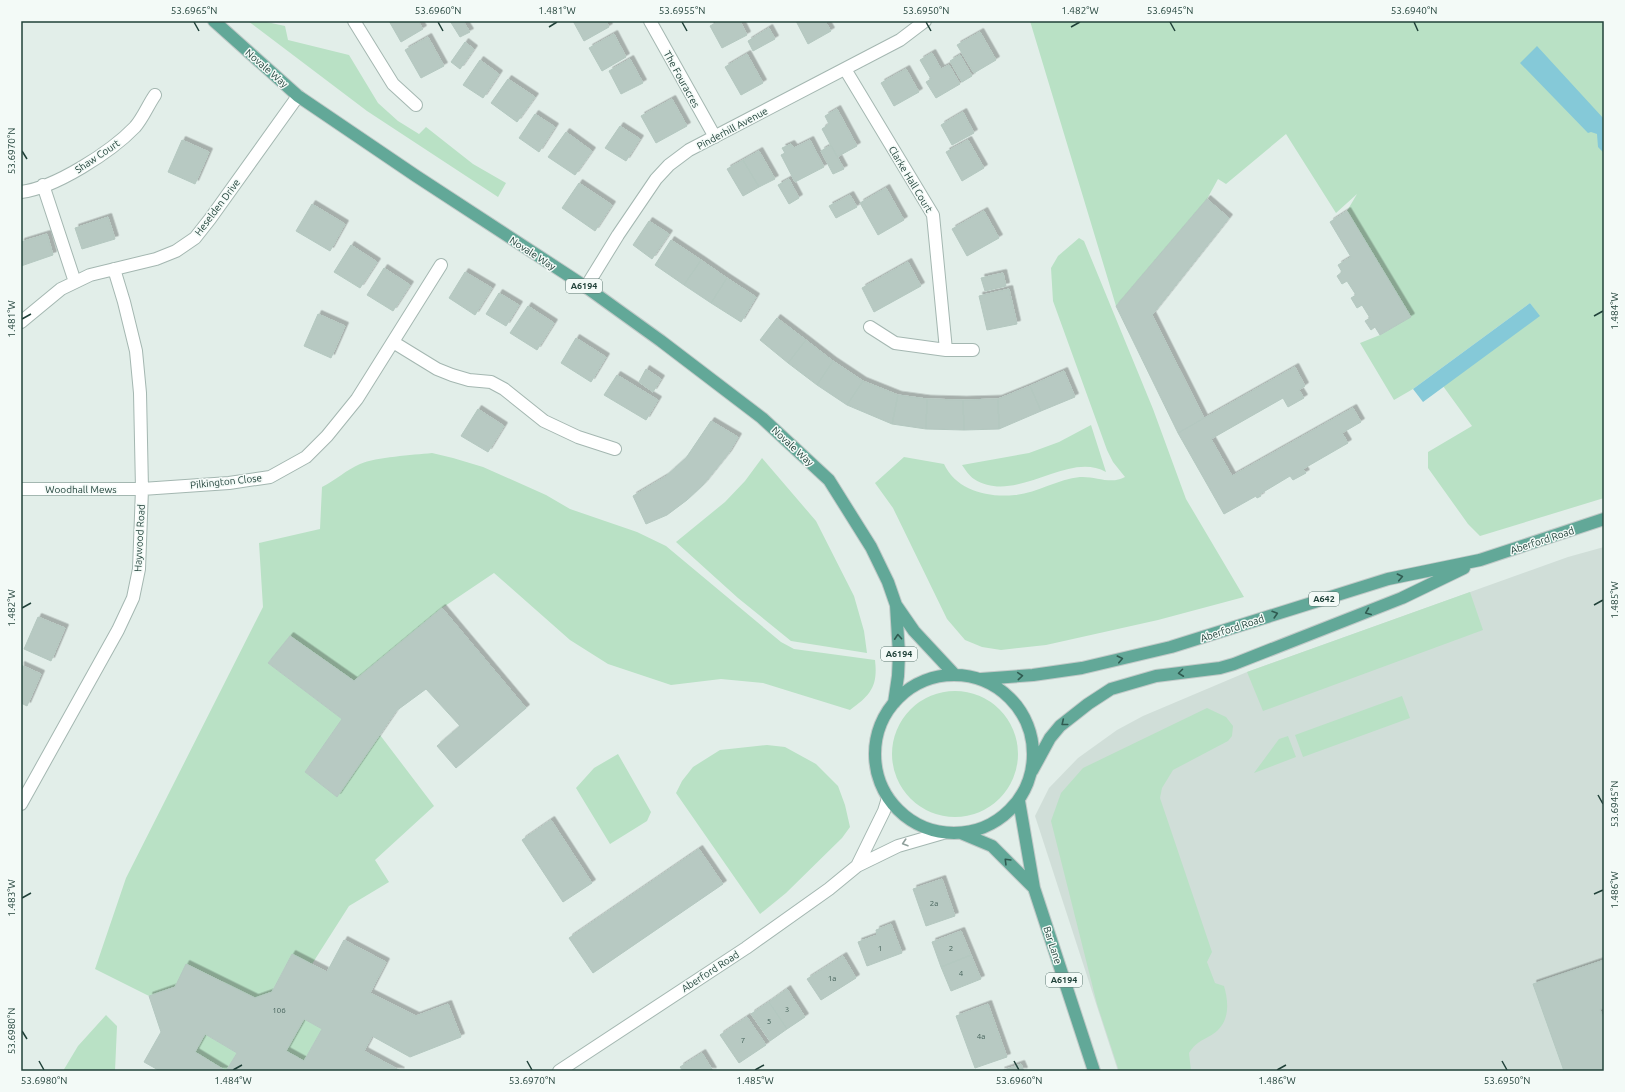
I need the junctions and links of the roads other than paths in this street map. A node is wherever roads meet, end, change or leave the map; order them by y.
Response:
1 (214, 21) edge
2 (354, 21) edge
3 (650, 21) edge
4 (925, 21) edge
5 (845, 69) junction
6 (154, 95) dead end
7 (298, 96) junction
8 (416, 105) dead end
9 (715, 137) junction
10 (44, 185) junction
11 (21, 192) edge
12 (441, 265) dead end
13 (114, 270) junction
14 (75, 282) junction
15 (586, 287) junction
16 (21, 322) edge
17 (870, 327) dead end
18 (392, 342) junction
19 (946, 350) junction
20 (973, 350) dead end
21 (615, 449) dead end
22 (142, 488) junction
23 (21, 490) edge
24 (1604, 519) edge
25 (1480, 560) junction
26 (896, 605) junction
27 (955, 675) junction
28 (981, 679) junction
29 (894, 703) junction
30 (1032, 771) junction
31 (888, 798) junction
32 (1019, 801) junction
33 (21, 804) edge
34 (943, 833) junction
35 (961, 833) junction
36 (857, 866) junction
37 (1034, 888) junction
38 (559, 1071) edge
39 (1094, 1071) edge

1 - 7 main road, Novale Way / A6194
2 - 8 street
3 - 9 street, The Fouracres
4 - 5 street, Pinderhill Avenue
5 - 9 street, Pinderhill Avenue
5 - 19 street, Clarke Hall Court
6 - 10 street, Shaw Court
7 - 13 street, Heselden Drive
7 - 15 main road, Novale Way / A6194
9 - 15 street, Pinderhill Avenue
10 - 11 street, Shaw Court
10 - 14 street
12 - 18 street, Pilkington Close
13 - 14 street, Heselden Drive
13 - 22 street, Haywood Road
14 - 16 street, Heselden Drive
15 - 26 main road, Novale Way / A6194
17 - 19 street
18 - 21 street
18 - 22 street, Pilkington Close
19 - 20 street
22 - 23 street, Woodhall Mews
22 - 33 street, Haywood Road
24 - 25 main road, Aberford Road / A642
28 -> 25 main road, Aberford Road / A642
25 -> 30 main road, Aberford Road / A642
26 - 27 main road, Novale Way / A6194
29 -> 26 main road, Novale Way / A6194
27 - 28 main road, A6194
27 - 29 main road, A6194
28 - 30 main road, A6194
29 - 31 main road, A6194
30 - 32 main road, A6194
31 - 34 main road, A6194
31 - 36 street, Aberford Road
32 - 35 main road, A6194
32 - 37 main road, Bar Lane / A6194
34 - 35 main road, A6194
34 -> 36 street, Aberford Road
37 -> 35 main road, Bar Lane / A6194
36 - 38 street, Aberford Road
37 - 39 main road, Bar Lane / A6194

